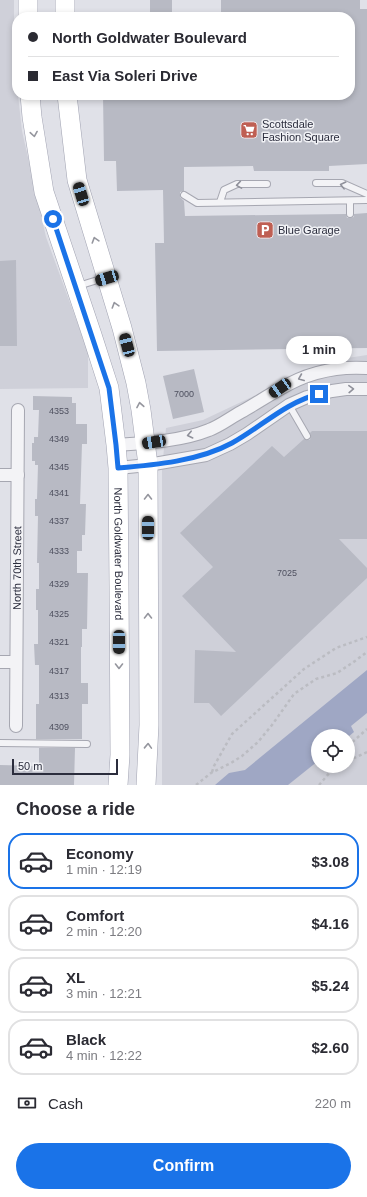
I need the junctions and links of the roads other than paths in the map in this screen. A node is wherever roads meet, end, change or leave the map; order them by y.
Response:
1 (28, 0) edge
2 (65, 0) edge
3 (28, 12) edge
4 (65, 12) edge
5 (30, 100) edge
6 (68, 100) edge
7 (316, 183) dead end
8 (267, 184) dead end
9 (367, 194) edge
10 (184, 195) dead end
11 (367, 200) edge
12 (350, 201) junction
13 (220, 202) junction
14 (350, 214) dead end
15 (107, 278) junction
16 (75, 287) junction
17 (367, 368) edge
18 (367, 389) edge
19 (289, 406) junction
20 (18, 410) dead end
21 (307, 436) dead end
22 (145, 443) junction
23 (116, 445) junction
24 (148, 465) junction
25 (118, 468) junction
26 (0, 475) edge
27 (18, 475) junction
28 (0, 662) edge
29 (16, 662) junction
30 (16, 726) dead end
31 (0, 743) edge
32 (86, 744) dead end
33 (118, 785) edge
34 (146, 785) edge

1 - 3 main road
2 - 4 main road
5 -> 16 main road, North Goldwater Boulevard
15 -> 6 main road
9 -> 7 lane
8 -> 13 lane
10 - 13 lane
11 - 12 lane
12 - 13 lane
12 - 14 lane
15 - 16 lane
22 -> 15 main road
16 - 23 main road, North Goldwater Boulevard
17 -> 22 street
19 -> 18 street
19 - 21 lane
19 - 24 street
20 - 27 street, North 70th Street
22 - 23 street
22 - 24 main road
23 - 25 main road, North Goldwater Boulevard
24 - 25 street
34 -> 24 main road
25 -> 33 main road, North Goldwater Boulevard
26 - 27 street
27 - 29 street, North 70th Street
28 - 29 street
29 - 30 street, North 70th Street
31 - 32 lane

